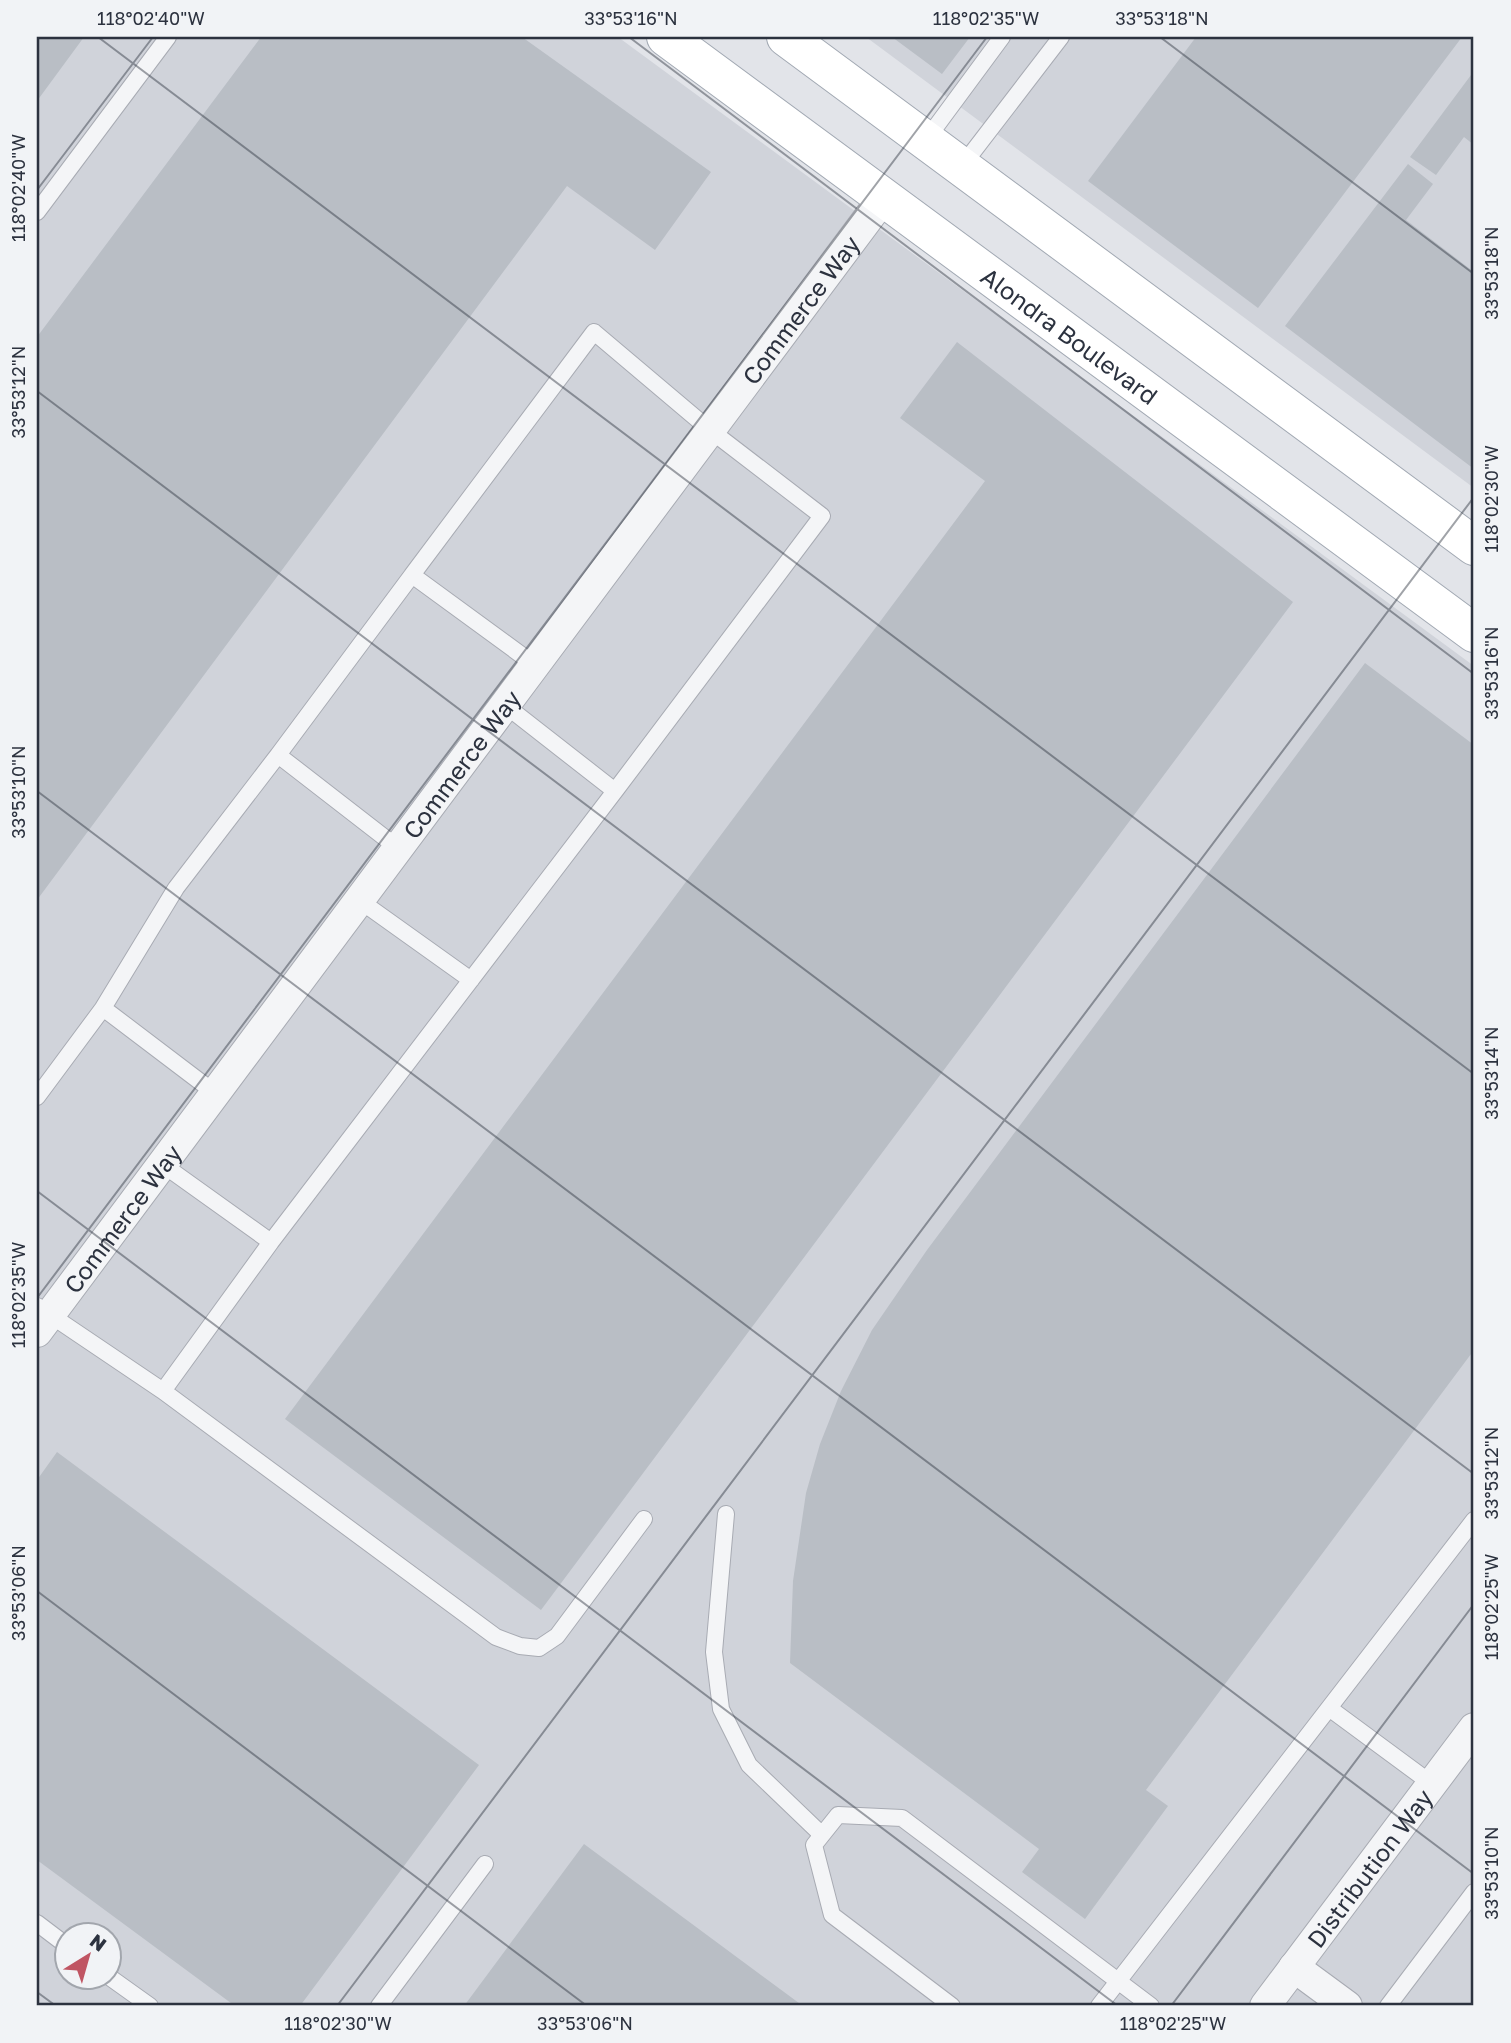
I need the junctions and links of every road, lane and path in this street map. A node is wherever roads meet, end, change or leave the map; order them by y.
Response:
1 (168, 37) edge
2 (666, 37) edge
3 (786, 37) edge
4 (1002, 37) edge
5 (1061, 37) edge
6 (707, 49) edge
7 (926, 140) junction
8 (961, 166) junction
9 (884, 197) junction
10 (37, 212) edge
11 (710, 430) junction
12 (1474, 546) edge
13 (412, 575) junction
14 (1474, 633) edge
15 (535, 665) junction
16 (505, 705) junction
17 (278, 755) junction
18 (615, 790) junction
19 (398, 848) junction
20 (359, 901) junction
21 (471, 980) junction
22 (103, 1008) junction
23 (215, 1093) junction
24 (37, 1097) edge
25 (162, 1164) junction
26 (271, 1242) junction
27 (41, 1317) edge
28 (163, 1391) junction
29 (726, 1514) dead end
30 (644, 1519) dead end
31 (1474, 1520) edge
32 (1329, 1708) junction
33 (1474, 1728) edge
34 (1432, 1784) junction
35 (822, 1835) junction
36 (485, 1864) dead end
37 (1474, 1892) edge
38 (37, 1923) edge
39 (52, 1934) edge
40 (1294, 1967) junction
41 (1119, 1981) junction
42 (122, 1986) edge
43 (150, 2006) edge
44 (379, 2006) edge
45 (952, 2006) edge
46 (1099, 2006) edge
47 (1151, 2006) edge
48 (1265, 2006) edge
49 (1347, 2006) edge
50 (1388, 2006) edge

1 - 10 lane
2 - 6 main road, Alondra Boulevard
3 - 7 main road
4 - 7 lane
5 - 8 lane
6 - 9 main road, Alondra Boulevard
7 - 8 main road
8 - 12 main road
9 - 11 street, Commerce Way
9 - 14 main road, Alondra Boulevard
11 - 13 lane
11 - 15 street, Commerce Way
11 - 18 lane
13 - 15 lane
13 - 17 lane
15 - 16 street, Commerce Way
16 - 18 lane
16 - 19 street, Commerce Way
17 - 19 lane
17 - 22 lane
18 - 21 lane
19 - 20 street, Commerce Way
20 - 21 lane
20 - 23 street, Commerce Way
21 - 26 lane
22 - 23 lane
22 - 24 lane
23 - 25 street, Commerce Way
25 - 26 lane
25 - 27 street, Commerce Way
26 - 28 lane
27 - 28 lane
28 - 30 lane
29 - 35 lane
31 - 32 lane
32 - 34 lane
32 - 41 lane
33 - 34 street, Distribution Way
34 - 40 street, Distribution Way
35 - 41 lane
35 - 45 lane
36 - 44 lane
37 - 50 lane
38 - 39 lane
40 - 48 street, Distribution Way
40 - 49 street
41 - 46 lane
41 - 47 lane
42 - 43 lane

